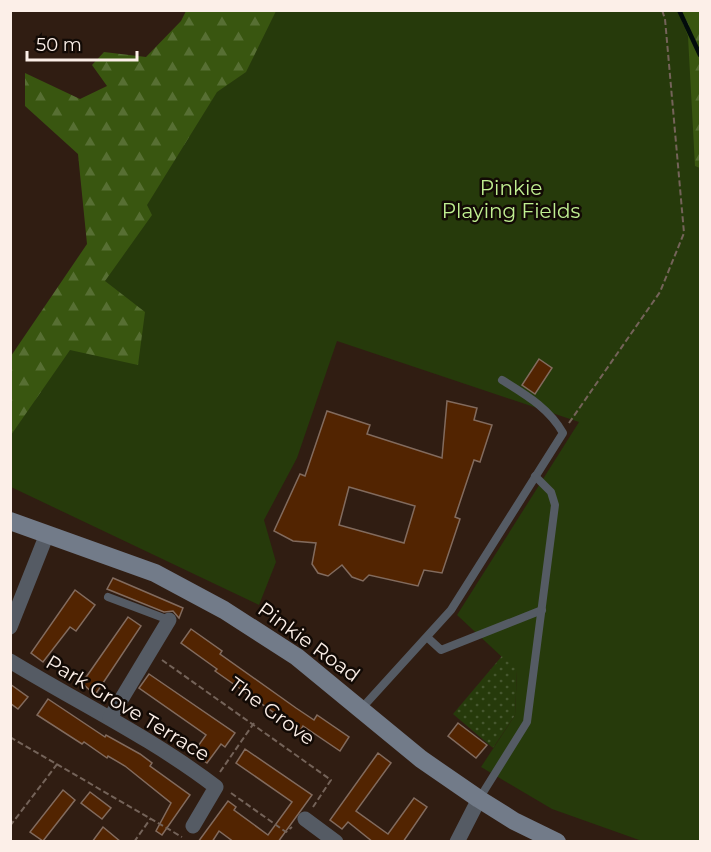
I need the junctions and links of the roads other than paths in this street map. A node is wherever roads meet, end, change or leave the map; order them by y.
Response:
1 (502, 380) dead end
2 (535, 476) junction
3 (10, 521) edge
4 (47, 534) junction
5 (108, 597) dead end
6 (542, 610) junction
7 (12, 618) edge
8 (169, 620) joint
9 (428, 638) junction
10 (10, 661) edge
11 (360, 709) junction
12 (110, 718) junction
13 (479, 799) junction
14 (305, 819) road end
15 (193, 825) dead end
16 (336, 842) edge
17 (457, 842) edge
18 (557, 842) edge

1 - 2 lane
2 - 6 lane
2 - 9 lane
3 - 4 main road, Pinkie Road
4 - 7 street
4 - 11 main road, Pinkie Road
5 - 8 lane
6 - 9 lane
6 - 13 lane
8 - 12 street
9 - 11 lane
10 - 12 street, Park Grove Terrace
11 - 13 main road, Pinkie Road
12 - 15 street, Park Grove Terrace
13 - 17 street
13 - 18 main road, Pinkie Road
14 - 16 street

